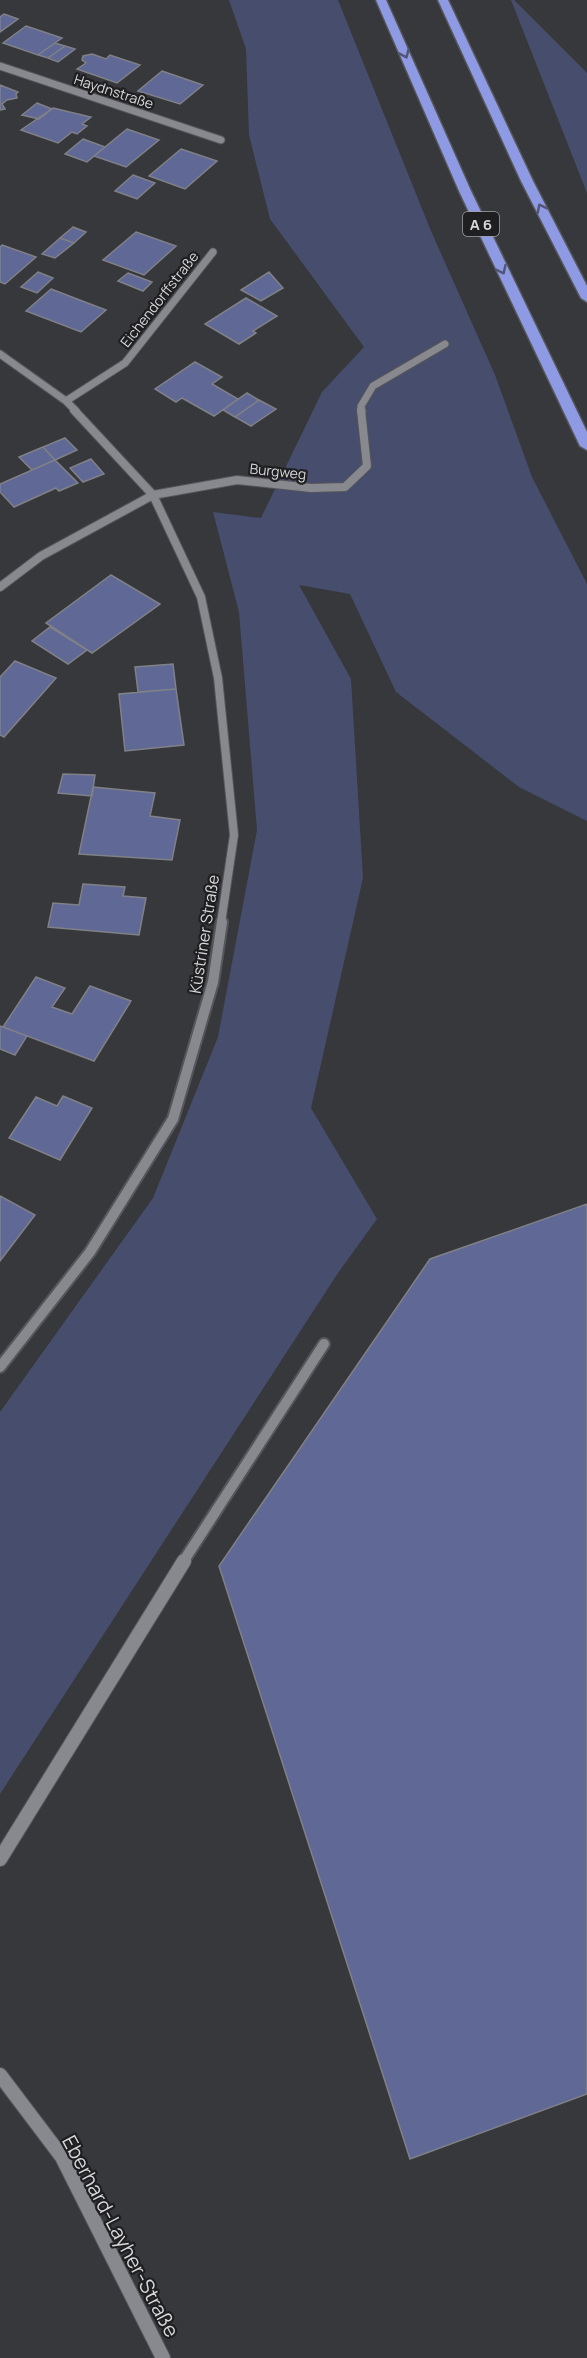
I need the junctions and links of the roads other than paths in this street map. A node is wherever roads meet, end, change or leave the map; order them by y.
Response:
1 (381, 0) edge
2 (443, 0) edge
3 (0, 66) edge
4 (221, 140) dead end
5 (213, 252) dead end
6 (587, 298) edge
7 (446, 344) dead end
8 (0, 354) edge
9 (66, 402) junction
10 (587, 446) edge
11 (153, 495) junction
12 (0, 587) edge
13 (324, 1344) dead end
14 (0, 1367) edge
15 (0, 1859) edge
16 (0, 2075) edge
17 (163, 2358) edge

1 -> 10 highway, A 6
6 -> 2 highway
3 - 4 street, Haydnstraße
5 - 9 street, Eichendorffstraße
7 - 11 street, Burgweg
8 - 9 street
9 - 11 street
11 - 12 street, Burgweg
11 - 14 street, Küstriner Straße
13 - 15 street
16 - 17 street, Eberhard-Layher-Straße

